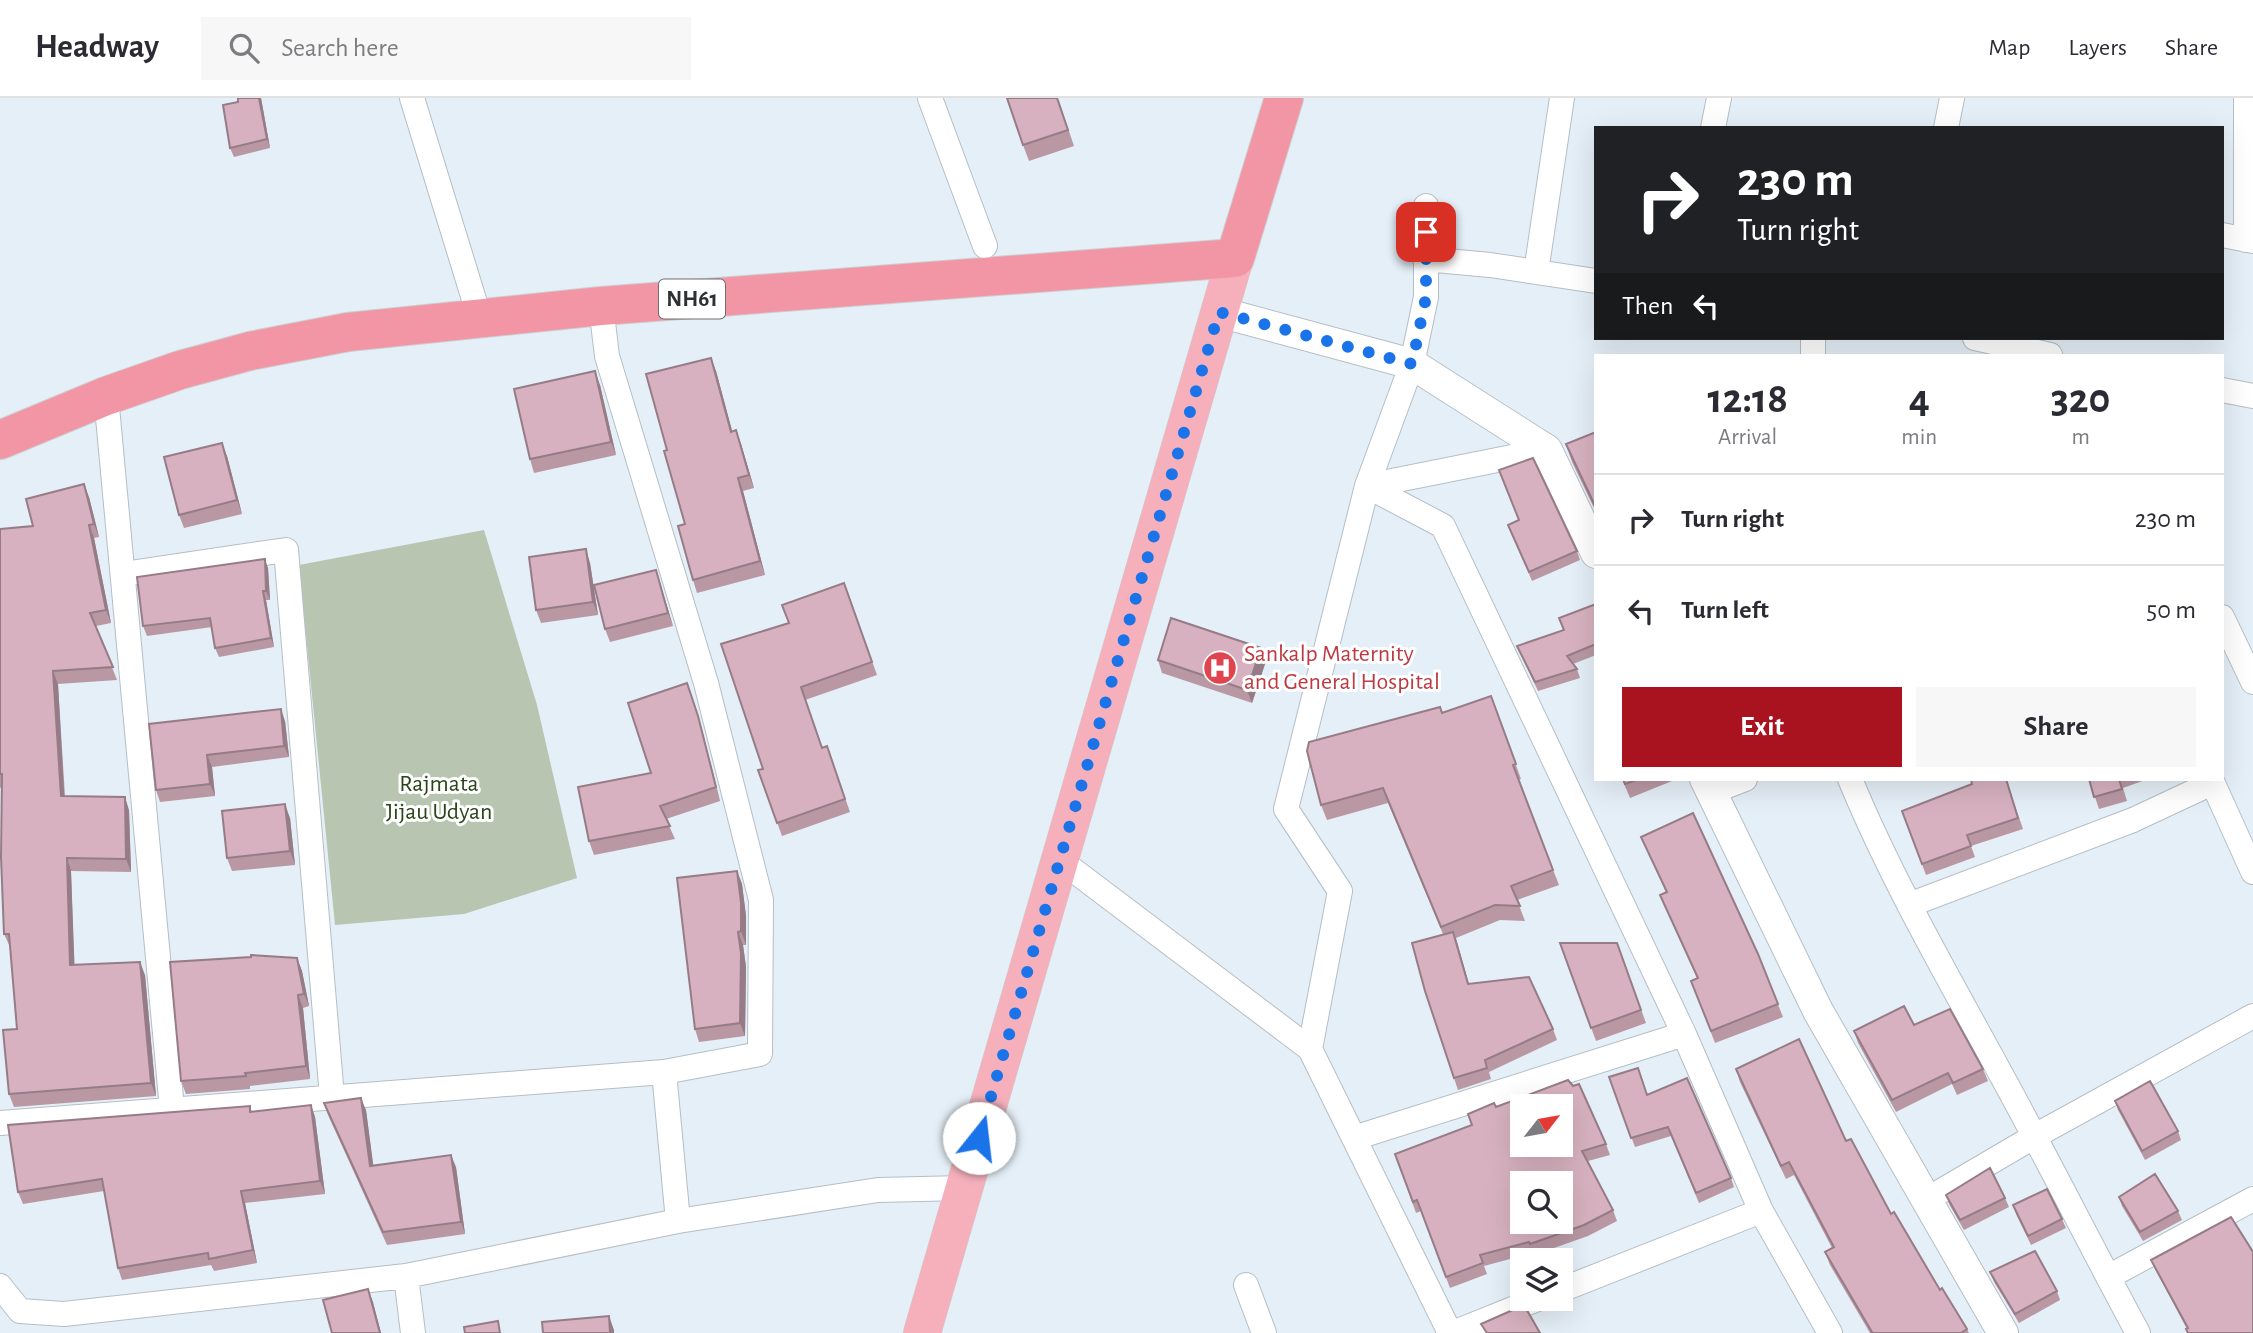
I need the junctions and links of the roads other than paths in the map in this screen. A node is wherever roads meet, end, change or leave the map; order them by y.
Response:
1 (412, 98) edge
2 (929, 98) edge
3 (1284, 98) edge
4 (1562, 98) edge
5 (1719, 98) edge
6 (1952, 98) edge
7 (2246, 98) edge
8 (1713, 126) edge
9 (1946, 126) edge
10 (1426, 206) dead end
11 (2241, 238) edge
12 (985, 246) dead end
13 (1235, 258) junction
14 (1425, 259) junction
15 (1536, 272) junction
16 (1594, 281) edge
17 (601, 306) junction
18 (1219, 312) junction
19 (480, 319) junction
20 (1984, 340) edge
21 (2046, 354) edge
22 (1412, 364) junction
23 (2224, 390) edge
24 (106, 396) junction
25 (2253, 396) edge
26 (0, 440) edge
27 (1546, 450) junction
28 (1367, 485) junction
29 (1594, 549) edge
30 (123, 574) junction
31 (2224, 619) edge
32 (2253, 682) edge
33 (1733, 781) edge
34 (1851, 781) edge
35 (2211, 781) edge
36 (1708, 785) edge
37 (1060, 860) junction
38 (2253, 872) edge
39 (1909, 905) junction
40 (2253, 1016) edge
41 (1684, 1034) junction
42 (1310, 1049) junction
43 (664, 1072) junction
44 (332, 1097) junction
45 (172, 1110) junction
46 (0, 1123) edge
47 (2035, 1136) junction
48 (1354, 1138) junction
49 (964, 1188) junction
50 (2253, 1199) edge
51 (1926, 1200) junction
52 (1761, 1211) junction
53 (678, 1221) junction
54 (406, 1276) junction
55 (2108, 1277) junction
56 (1246, 1285) dead end
57 (1573, 1285) edge
58 (0, 1286) edge
59 (1510, 1310) edge
60 (413, 1333) edge
61 (922, 1333) edge
62 (1264, 1333) edge
63 (1451, 1333) edge
64 (1830, 1333) edge
65 (2003, 1333) edge
66 (2138, 1333) edge

1 - 19 street
2 - 12 street
3 - 13 highway
4 - 15 street
5 - 8 street
6 - 9 street
7 - 11 street
10 - 14 street
13 - 17 highway, NH61
13 - 18 main road
14 - 15 street
14 - 22 street
15 - 16 street
17 - 19 highway, NH61
17 - 43 street
18 - 22 street
18 - 37 main road
19 - 24 highway, NH61
20 - 21 street
22 - 27 street
22 - 28 street
23 - 25 street
24 - 26 highway, NH61
24 - 30 street
27 - 28 street
27 - 29 street
28 - 41 street
28 - 42 street
30 - 44 street
30 - 45 street
31 - 32 street
33 - 36 street
34 - 39 street
35 - 38 street
35 - 39 street
36 - 51 street
37 - 42 street
37 - 49 main road
39 - 47 street
40 - 47 street
41 - 48 street
41 - 52 street
42 - 48 street
43 - 44 street
43 - 53 street
44 - 45 street
45 - 46 street
47 - 51 street
47 - 55 street
48 - 63 street
49 - 53 street
49 - 61 main road
50 - 55 street
51 - 65 street
52 - 57 street
52 - 64 street
53 - 54 street
54 - 58 street
54 - 60 street
55 - 66 street
56 - 62 street
59 - 63 street

